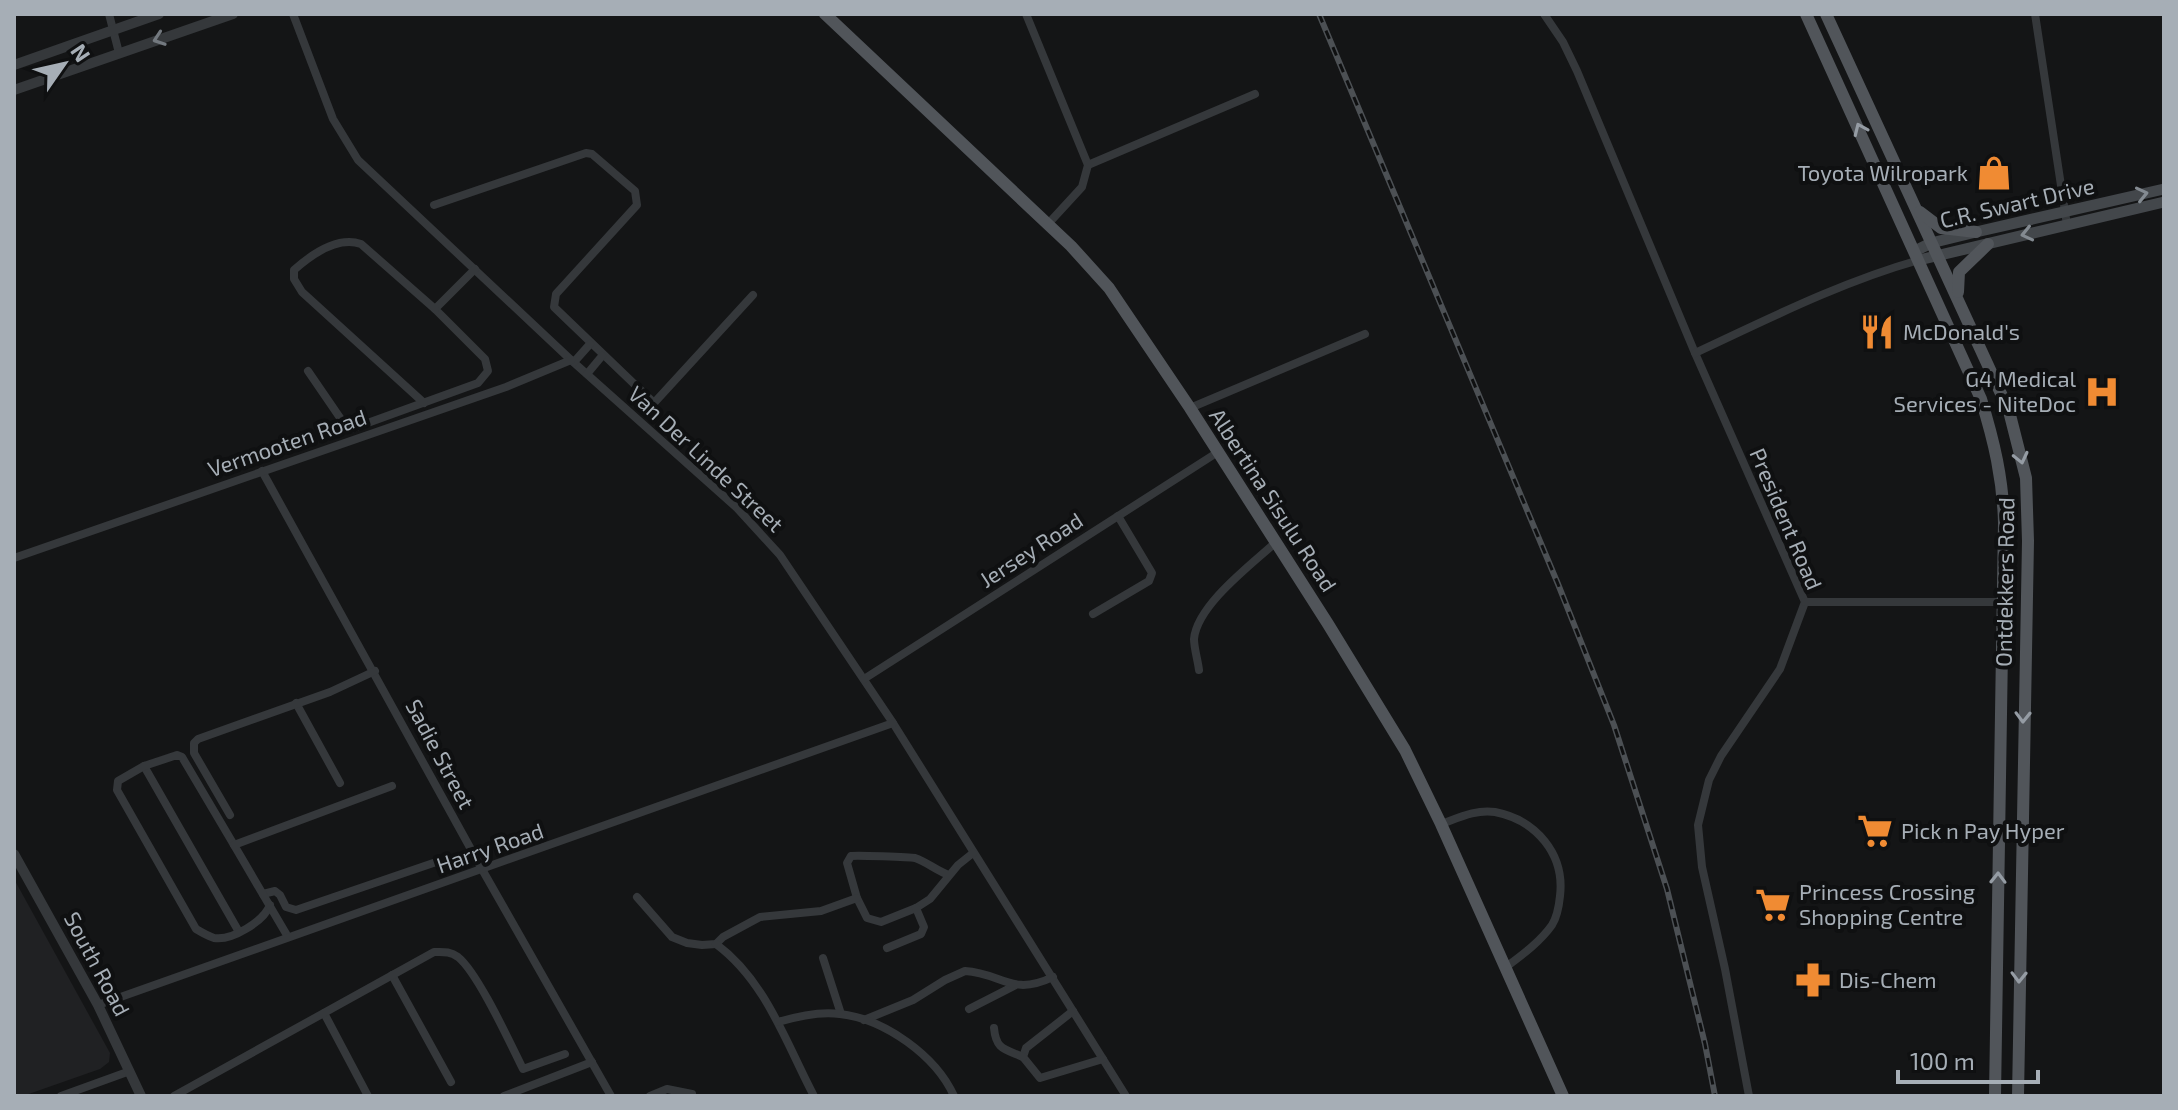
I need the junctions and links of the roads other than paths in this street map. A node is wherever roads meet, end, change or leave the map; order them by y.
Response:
1 (109, 14) edge
2 (159, 14) edge
3 (233, 14) edge
4 (293, 14) edge
5 (825, 14) edge
6 (1026, 14) edge
7 (1544, 14) edge
8 (1806, 14) edge
9 (1826, 14) edge
10 (2035, 14) edge
11 (113, 30) junction
12 (119, 53) junction
13 (14, 65) edge
14 (14, 90) edge
15 (1255, 94) dead end
16 (1088, 165) junction
17 (2164, 189) edge
18 (2164, 202) edge
19 (434, 205) dead end
20 (1915, 207) junction
21 (2066, 212) junction
22 (1048, 224) junction
23 (2067, 225) junction
24 (1976, 232) junction
25 (1931, 243) junction
26 (1988, 244) junction
27 (1917, 256) junction
28 (1938, 257) junction
29 (475, 269) junction
30 (753, 295) dead end
31 (435, 309) junction
32 (1964, 313) junction
33 (1365, 334) dead end
34 (590, 344) junction
35 (1695, 353) junction
36 (602, 356) junction
37 (573, 361) junction
38 (308, 371) dead end
39 (587, 374) junction
40 (424, 403) junction
41 (1190, 408) junction
42 (1218, 452) junction
43 (262, 471) junction
44 (1118, 516) junction
45 (1276, 542) junction
46 (14, 558) edge
47 (1805, 602) junction
48 (2002, 602) junction
49 (1093, 614) dead end
50 (1199, 670) dead end
51 (375, 671) junction
52 (864, 679) junction
53 (296, 703) junction
54 (893, 723) junction
55 (144, 766) junction
56 (340, 783) dead end
57 (392, 786) dead end
58 (230, 815) dead end
59 (1441, 824) junction
60 (234, 845) junction
61 (973, 853) junction
62 (14, 854) edge
63 (445, 859) dead end
64 (483, 871) junction
65 (949, 875) junction
66 (263, 894) junction
67 (637, 897) dead end
68 (857, 898) junction
69 (286, 907) junction
70 (916, 908) junction
71 (272, 909) junction
72 (239, 932) junction
73 (288, 937) junction
74 (716, 944) junction
75 (887, 948) dead end
76 (823, 958) dead end
77 (1506, 967) junction
78 (392, 975) junction
79 (1053, 977) junction
80 (1014, 986) junction
81 (98, 1005) junction
82 (969, 1009) dead end
83 (1073, 1011) junction
84 (324, 1013) junction
85 (841, 1014) junction
86 (864, 1020) junction
87 (778, 1022) junction
88 (994, 1028) dead end
89 (565, 1054) dead end
90 (1023, 1057) junction
91 (1103, 1059) junction
92 (592, 1062) junction
93 (130, 1071) junction
94 (1994, 1077) junction
95 (451, 1082) dead end
96 (692, 1094) dead end
97 (2018, 1094) edge
98 (61, 1096) edge
99 (141, 1096) edge
100 (174, 1096) edge
101 (368, 1096) edge
102 (504, 1096) edge
103 (611, 1096) edge
104 (650, 1096) edge
105 (814, 1096) edge
106 (954, 1096) edge
107 (1126, 1096) edge
108 (1563, 1096) edge
109 (1749, 1096) edge
110 (1984, 1096) edge
111 (1995, 1096) edge

1 - 11 street
2 - 11 street
3 -> 12 street
4 - 29 street, Van Der Linde Street
5 - 22 main road, Albertina Sisulu Road
6 - 16 street
7 - 35 street, President Road
27 -> 8 main road, Ontdekkers Road
9 - 20 main road, Ontdekkers Road
10 - 21 street
11 - 12 street
11 - 13 street
12 - 14 street
15 - 16 street
16 - 22 street
21 -> 17 main road, C.R. Swart Drive
18 - 23 main road, C.R. Swart Drive
19 - 34 street
20 - 24 main road
20 - 25 main road, Ontdekkers Road
21 - 23 street
21 - 24 main road, C.R. Swart Drive
22 - 41 main road, Albertina Sisulu Road
23 -> 26 main road, C.R. Swart Drive
24 - 25 main road, C.R. Swart Drive
25 - 27 main road, C.R. Swart Drive
25 - 28 main road, Ontdekkers Road
26 - 28 main road, C.R. Swart Drive
26 - 32 main road
27 - 28 main road, C.R. Swart Drive
27 - 35 street, C.R. Swart Drive
27 - 48 main road, Ontdekkers Road
28 - 32 main road, Ontdekkers Road
29 - 31 street
29 - 37 street, Van Der Linde Street
30 - 36 street
31 - 40 street
31 - 40 street
32 -> 97 main road, Ontdekkers Road
33 - 41 street
34 - 36 street
34 - 37 street
35 - 47 street, President Road
36 - 39 street
37 - 39 street, Van Der Linde Street
37 - 43 street, Vermooten Road
38 - 40 street
39 - 52 street, Van Der Linde Street
41 - 42 main road, Albertina Sisulu Road
42 - 44 street, Jersey Road
42 - 45 main road, Albertina Sisulu Road
43 - 46 street, Vermooten Road
43 - 51 street, Sadie Street
44 - 49 street
44 - 52 street, Jersey Road
45 - 50 street
45 - 59 main road, Albertina Sisulu Road
47 - 48 street
47 - 109 street, President Road
94 -> 48 main road, Ontdekkers Road
51 - 53 street
51 - 64 street, Sadie Street
52 - 54 street, Van Der Linde Street
53 - 56 street
53 - 58 street
54 - 61 street, Van Der Linde Street
54 - 64 street, Harry Road
55 - 60 street
55 - 72 street
55 - 72 street
57 - 60 street
59 - 77 main road, Albertina Sisulu Road
59 - 77 street
60 - 66 street
61 - 65 street
61 - 79 street, Van Der Linde Street
62 - 81 street, South Road
63 - 69 street
64 - 73 street, Harry Road
64 - 92 street, Sadie Street
65 - 68 street
65 - 70 street
66 - 69 street
66 - 71 street
67 - 74 street
68 - 70 street
68 - 74 street
69 - 71 street
70 - 75 street
71 - 72 street
71 - 73 street
73 - 81 street, Harry Road
74 - 87 street
76 - 85 street
77 - 108 main road, Albertina Sisulu Road
78 - 84 street
78 - 89 street
78 - 95 street
79 - 80 street
79 - 83 street, Van Der Linde Street
80 - 82 street
80 - 86 street
81 - 93 street, South Road
83 - 90 street
83 - 91 street, Van Der Linde Street
84 - 100 street
84 - 101 street
85 - 86 street
85 - 87 street
86 - 106 street
87 - 105 street
88 - 90 street
90 - 91 street
91 - 107 street, Van Der Linde Street
92 - 102 street
92 - 103 street, Sadie Street
93 - 98 street
93 - 99 street, South Road
94 - 110 main road
94 - 111 main road, Ontdekkers Road
96 - 104 street

